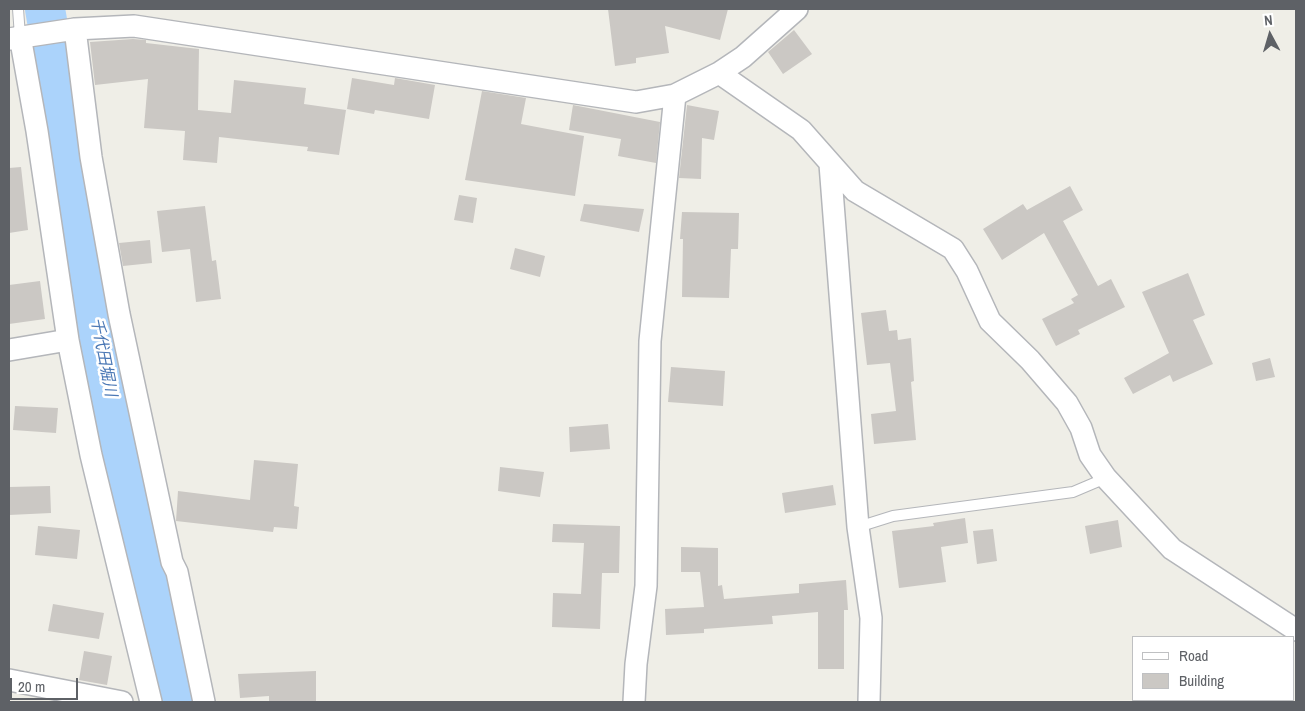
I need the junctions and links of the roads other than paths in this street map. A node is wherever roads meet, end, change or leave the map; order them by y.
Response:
1 (18, 9) edge
2 (797, 9) edge
3 (75, 29) junction
4 (15, 38) edge
5 (719, 73) junction
6 (675, 96) junction
7 (830, 164) junction
8 (68, 340) junction
9 (9, 350) edge
10 (1106, 478) junction
11 (858, 527) junction
12 (1296, 630) edge
13 (9, 680) edge
14 (122, 702) edge
15 (151, 702) edge
16 (204, 702) edge
17 (634, 702) edge
18 (869, 702) edge

1 - 4 lane
2 - 5 street
3 - 4 street
3 - 6 street
3 - 16 street
4 - 8 street
5 - 6 street
5 - 7 street
6 - 17 street
7 - 10 street
7 - 11 street
8 - 9 street
8 - 15 street
10 - 11 lane
10 - 12 street
11 - 18 street
13 - 14 street

